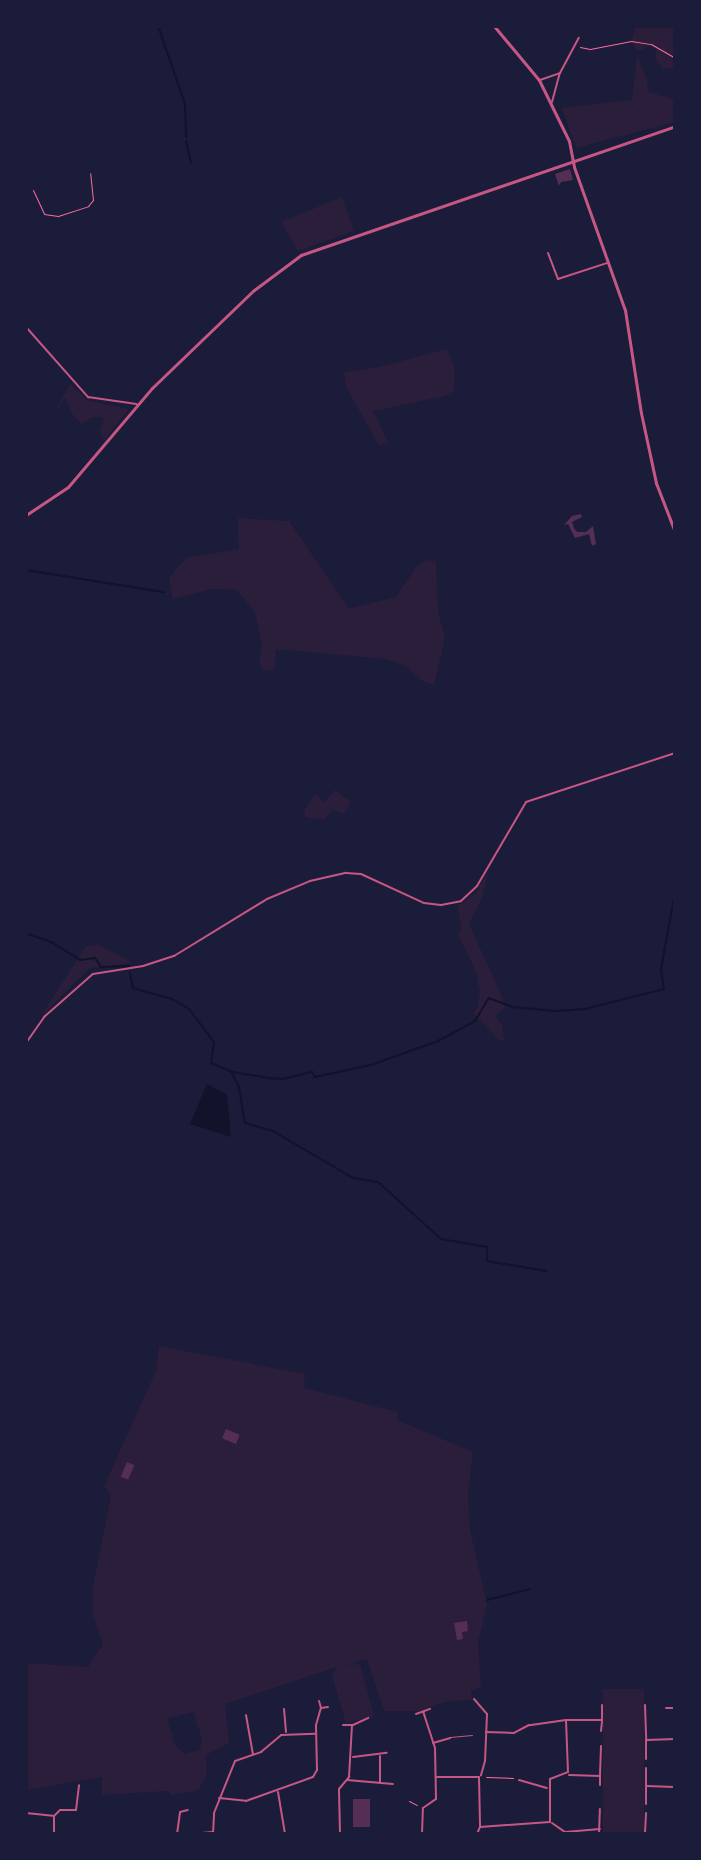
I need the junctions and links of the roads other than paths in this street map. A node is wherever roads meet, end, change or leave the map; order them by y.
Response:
1 (494, 26) edge
2 (579, 38) dead end
3 (560, 73) junction
4 (539, 80) junction
5 (552, 102) junction
6 (675, 126) edge
7 (573, 160) junction
8 (548, 253) dead end
9 (608, 263) junction
10 (26, 327) edge
11 (138, 404) junction
12 (26, 515) edge
13 (675, 532) edge
14 (675, 753) edge
15 (26, 1043) edge
16 (474, 1699) dead end
17 (319, 1701) dead end
18 (602, 1705) dead end
19 (645, 1705) dead end
20 (328, 1707) dead end
21 (321, 1708) junction
22 (666, 1708) dead end
23 (675, 1708) edge
24 (284, 1709) dead end
25 (430, 1709) dead end
26 (423, 1712) junction
27 (416, 1714) dead end
28 (246, 1715) dead end
29 (368, 1718) dead end
30 (566, 1720) junction
31 (602, 1720) junction
32 (343, 1725) dead end
33 (352, 1725) junction
34 (601, 1731) dead end
35 (486, 1732) junction
36 (286, 1734) junction
37 (316, 1734) junction
38 (472, 1735) dead end
39 (450, 1738) joint
40 (675, 1739) edge
41 (646, 1740) junction
42 (433, 1743) junction
43 (601, 1746) dead end
44 (387, 1753) dead end
45 (254, 1755) junction
46 (380, 1756) junction
47 (351, 1757) junction
48 (646, 1759) dead end
49 (646, 1768) dead end
50 (568, 1774) junction
51 (600, 1776) junction
52 (436, 1777) junction
53 (479, 1777) junction
54 (347, 1780) junction
55 (519, 1780) road end
56 (380, 1783) junction
57 (393, 1784) dead end
58 (79, 1785) dead end
59 (600, 1785) dead end
60 (646, 1786) junction
61 (675, 1787) edge
62 (549, 1788) junction
63 (278, 1790) junction
64 (219, 1798) junction
65 (646, 1804) dead end
66 (600, 1809) dead end
67 (188, 1810) dead end
68 (26, 1813) edge
69 (646, 1813) dead end
70 (54, 1816) junction
71 (550, 1822) junction
72 (480, 1827) junction
73 (600, 1829) junction
74 (213, 1833) edge
75 (568, 1833) edge
76 (675, 1833) edge
77 (54, 1834) edge
78 (178, 1834) edge
79 (191, 1834) edge
80 (285, 1834) edge
81 (340, 1834) edge
82 (422, 1834) edge
83 (477, 1834) edge
84 (599, 1834) edge
85 (645, 1834) edge

1 - 4 street
2 - 3 street
3 - 4 street
3 - 5 street
4 - 5 street
5 - 7 street
6 - 7 street
7 - 9 street
7 - 11 street
8 - 9 street
9 - 13 street
10 - 11 street
11 - 12 street
14 - 15 street
16 - 35 street
17 - 21 street
18 - 31 street
19 - 41 street
20 - 21 street
21 - 37 street
22 - 23 street
24 - 36 street
25 - 26 street
26 - 27 street
26 - 42 street
28 - 45 street
29 - 33 street
30 - 31 street
30 - 35 street
30 - 50 street
31 - 34 street
32 - 33 street
33 - 47 street
35 - 53 street
36 - 37 street
36 - 45 street
37 - 63 street
38 - 39 lane
39 - 42 street
40 - 41 street
41 - 48 street
42 - 52 street
43 - 51 street
44 - 46 street
45 - 64 street
46 - 47 street
46 - 56 street
47 - 54 street
49 - 60 street
50 - 51 street
50 - 62 street
51 - 59 street
52 - 53 street
52 - 82 street
53 - 72 street
54 - 56 street
54 - 81 street
55 - 62 street
56 - 57 street
58 - 70 street
60 - 61 street
60 - 65 street
62 - 71 street
63 - 64 street
63 - 80 street
64 - 74 street
66 - 73 street
67 - 78 street
68 - 70 street
69 - 85 street
70 - 77 street
71 - 72 street
71 - 75 street
72 - 83 street
73 - 75 street
73 - 84 street
74 - 79 street
76 - 85 street
78 - 79 street

